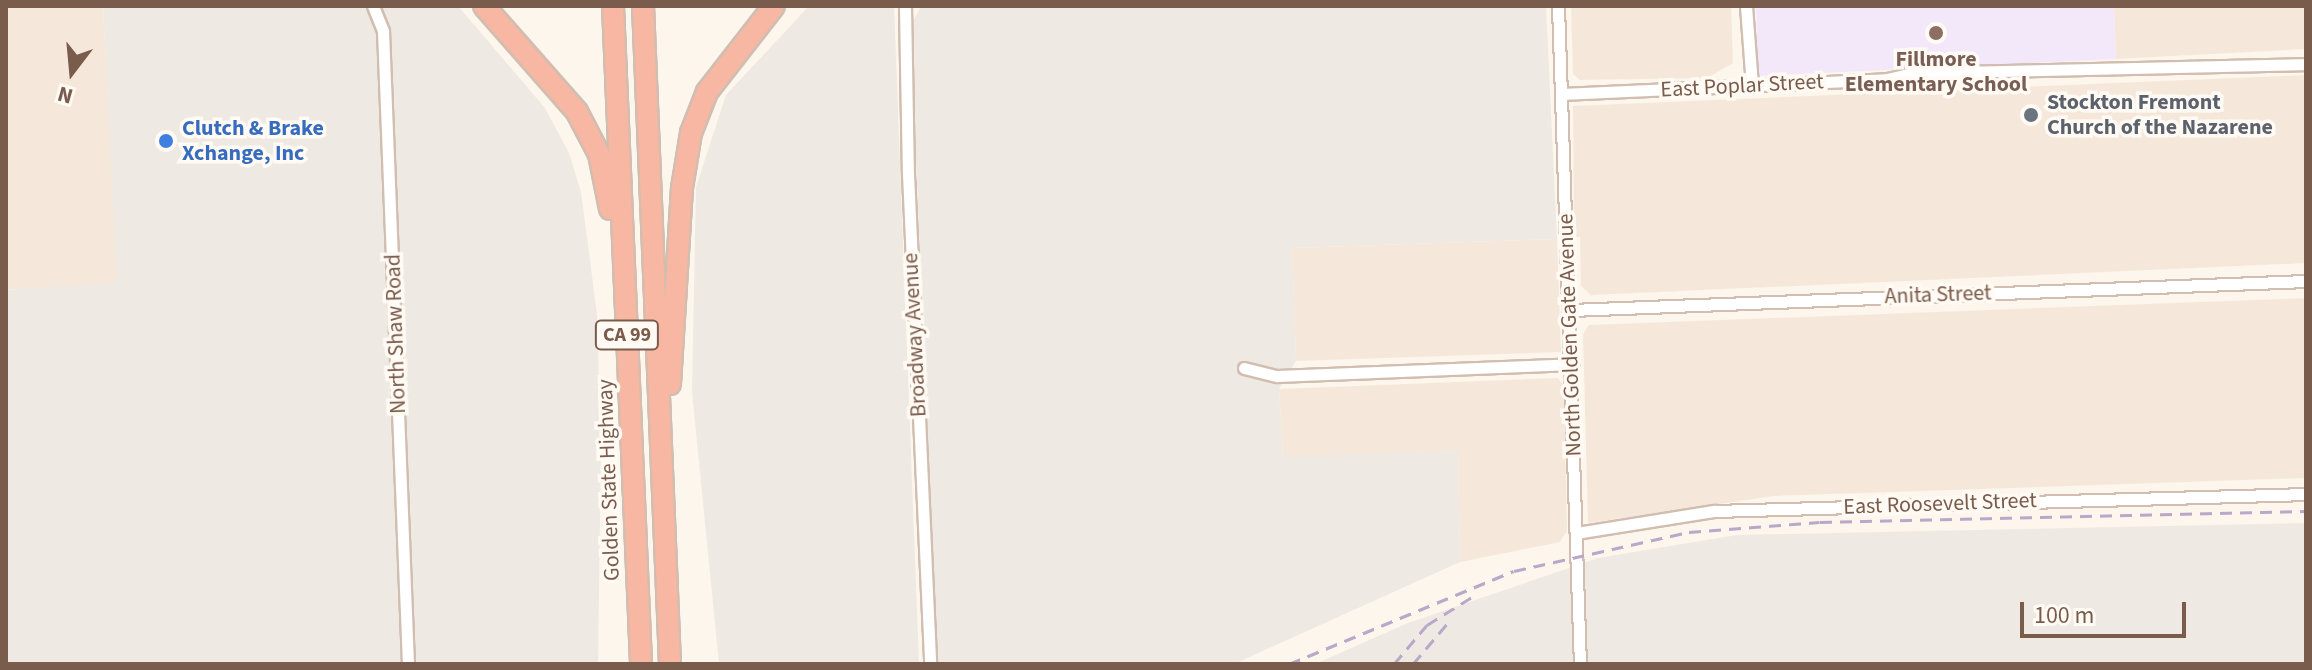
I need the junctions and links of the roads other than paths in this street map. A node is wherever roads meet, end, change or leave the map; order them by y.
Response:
1 (373, 6) edge
2 (484, 6) edge
3 (613, 6) edge
4 (643, 6) edge
5 (774, 6) edge
6 (905, 6) edge
7 (1558, 6) edge
8 (1746, 6) edge
9 (2306, 64) edge
10 (1752, 86) junction
11 (1561, 94) junction
12 (2306, 281) edge
13 (1571, 310) junction
14 (629, 360) junction
15 (1573, 364) junction
16 (1244, 368) dead end
17 (662, 472) junction
18 (2306, 494) edge
19 (1576, 533) junction
20 (408, 664) edge
21 (641, 664) edge
22 (670, 664) edge
23 (930, 664) edge
24 (1580, 664) edge

1 - 20 street, North Shaw Road
2 - 14 highway
3 - 14 highway, Golden State Highway / CA 99
4 - 17 highway, CA 99
5 - 17 highway
6 - 23 street, Broadway Avenue
7 - 11 street, North Golden Gate Avenue
8 - 10 street
9 - 10 street, East Poplar Street
10 - 11 street, East Poplar Street
11 - 13 street, North Golden Gate Avenue
12 - 13 street, Anita Street
13 - 15 street, North Golden Gate Avenue
14 - 21 highway, Golden State Highway / CA 99
15 - 16 street
15 - 19 street, North Golden Gate Avenue
17 - 22 highway, CA 99
18 - 19 street, East Roosevelt Street
19 - 24 street, North Golden Gate Avenue

